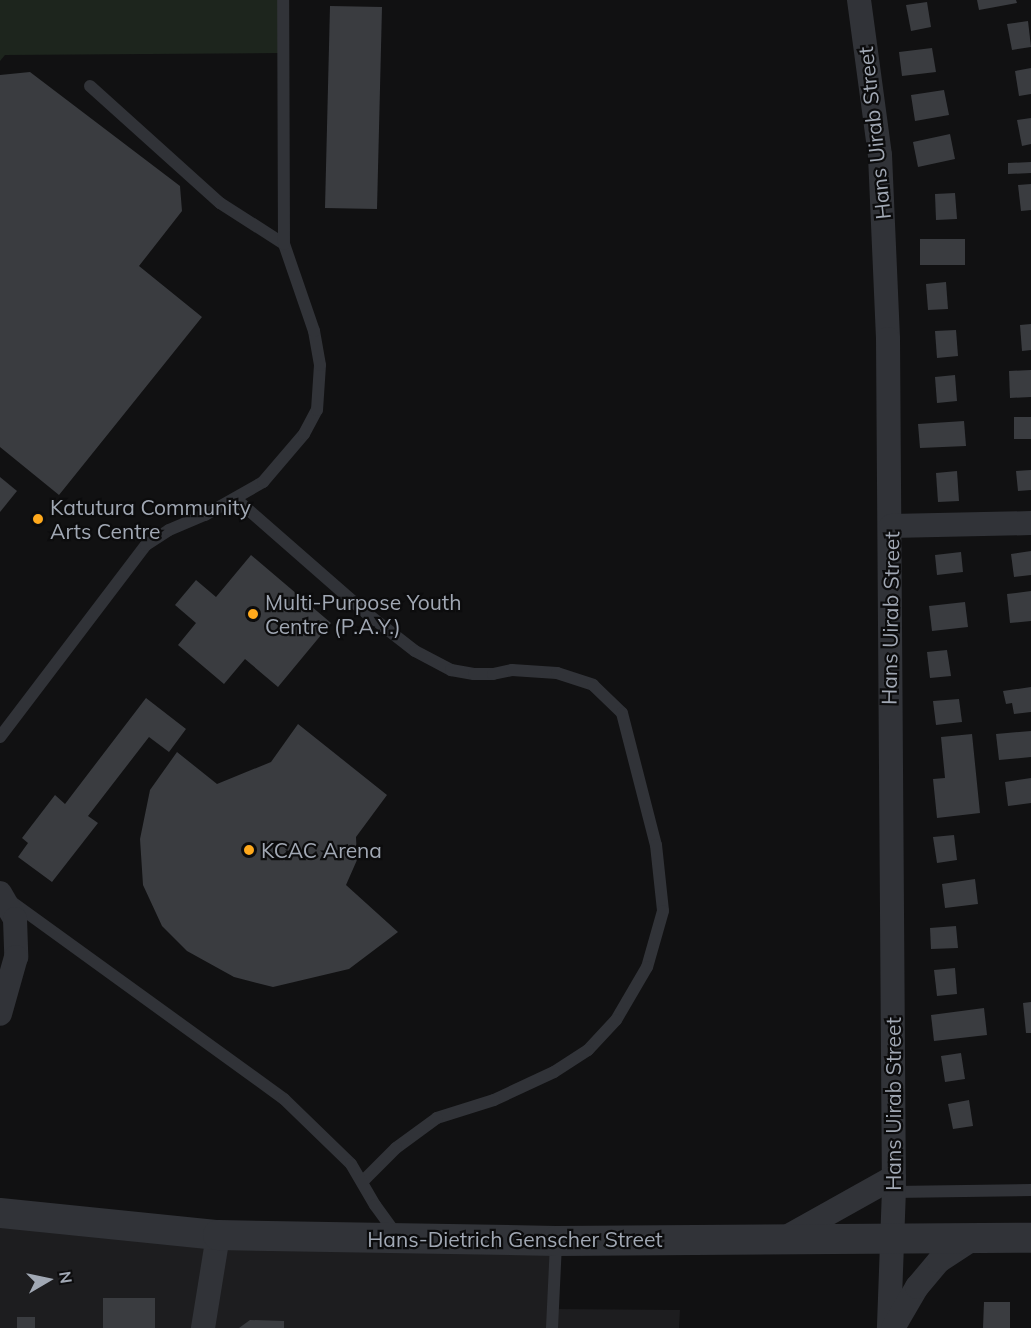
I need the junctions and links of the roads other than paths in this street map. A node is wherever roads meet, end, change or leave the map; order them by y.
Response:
1 (283, 0) edge
2 (859, 0) edge
3 (90, 86) dead end
4 (284, 244) junction
5 (236, 499) junction
6 (1031, 523) edge
7 (891, 526) junction
8 (0, 737) edge
9 (1, 894) edge
10 (0, 1014) edge
11 (362, 1182) junction
12 (894, 1185) junction
13 (1031, 1190) edge
14 (0, 1212) edge
15 (218, 1234) junction
16 (893, 1238) junction
17 (974, 1238) junction
18 (1031, 1238) edge
19 (400, 1239) junction
20 (783, 1239) junction
21 (556, 1241) junction
22 (203, 1328) edge
23 (552, 1328) edge
24 (891, 1328) edge

1 - 4 lane
2 - 7 street, Hans Uirab Street
3 - 4 lane
4 - 5 lane
5 - 8 lane
5 - 11 lane
6 - 7 street
7 - 12 street, Hans Uirab Street
9 - 10 street
9 - 11 lane
11 - 19 lane
12 - 13 lane
12 - 16 street, Hans Uirab Street
12 - 20 street
14 - 15 street, Hans-Dietrich Genscher Street
15 - 19 street, Hans-Dietrich Genscher Street
15 - 22 street
16 - 17 street, Hans-Dietrich Genscher Street
16 - 20 street, Hans-Dietrich Genscher Street
16 - 24 street, Hans Uirab Street
17 - 18 street, Hans-Dietrich Genscher Street
17 - 24 street
19 - 21 street, Hans-Dietrich Genscher Street
20 - 21 street, Hans-Dietrich Genscher Street
21 - 23 lane

